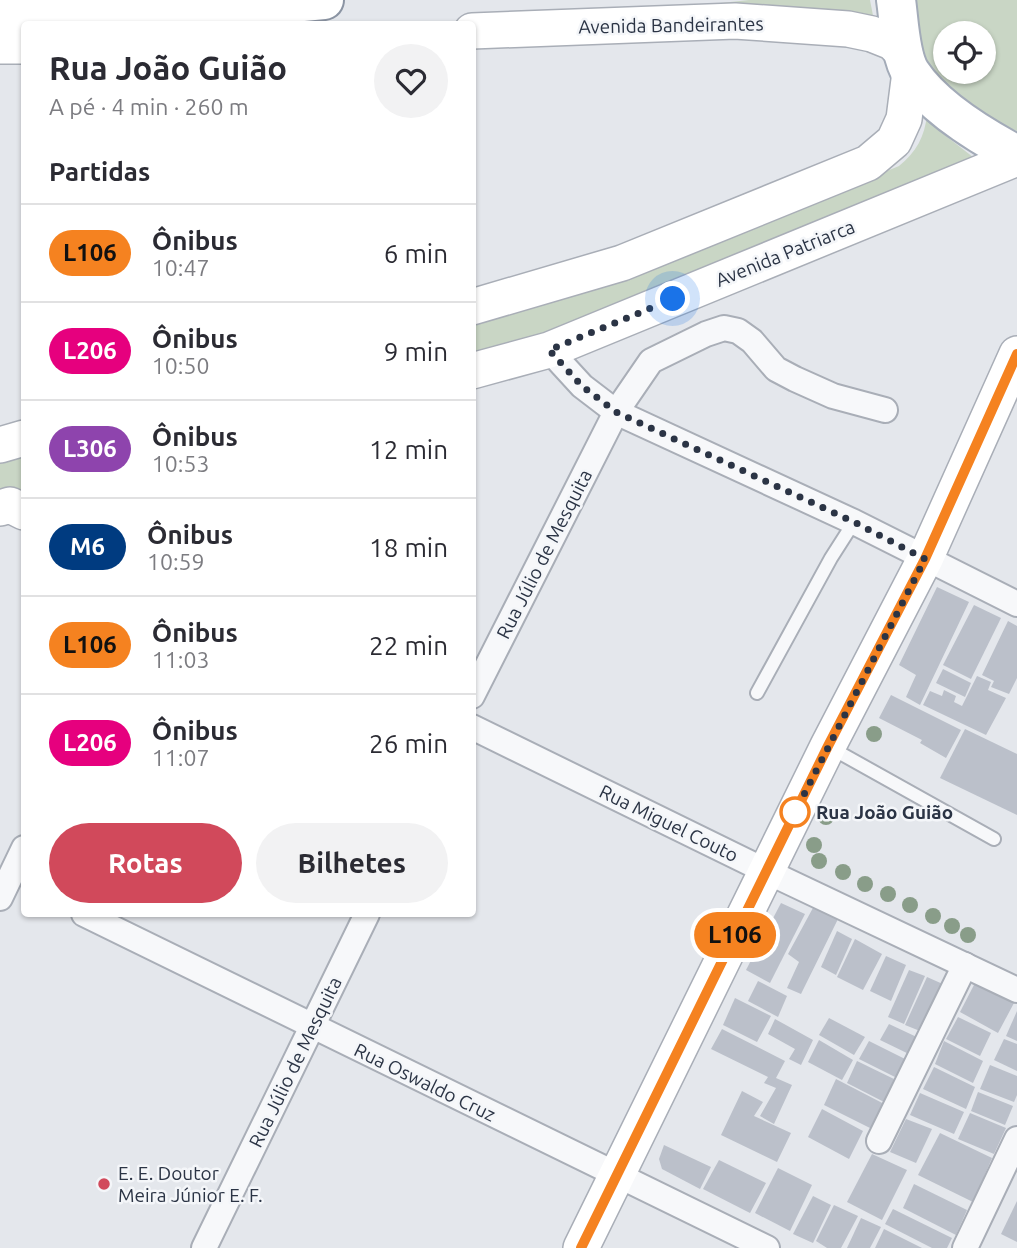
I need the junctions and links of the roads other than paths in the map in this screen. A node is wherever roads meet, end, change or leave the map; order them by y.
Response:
1 (324, 0) edge
2 (665, 0) edge
3 (896, 0) edge
4 (0, 12) edge
5 (476, 29) edge
6 (476, 30) edge
7 (0, 46) edge
8 (21, 46) edge
9 (907, 63) junction
10 (1017, 157) edge
11 (476, 306) edge
12 (549, 350) junction
13 (1017, 354) edge
14 (476, 370) edge
15 (885, 411) dead end
16 (616, 412) junction
17 (21, 439) edge
18 (0, 445) edge
19 (854, 522) junction
20 (925, 559) junction
21 (1017, 604) edge
22 (476, 688) edge
23 (757, 693) dead end
24 (476, 729) edge
25 (828, 746) junction
26 (994, 839) dead end
27 (21, 855) edge
28 (766, 871) junction
29 (9, 883) edge
30 (90, 917) edge
31 (366, 917) edge
32 (965, 965) junction
33 (1017, 990) edge
34 (312, 1027) junction
35 (1017, 1139) edge
36 (879, 1141) dead end
37 (617, 1176) junction
38 (204, 1248) edge
39 (581, 1248) edge
40 (767, 1248) edge
41 (965, 1248) edge

1 - 4 main road
2 - 5 main road, Avenida Bandeirantes
3 - 9 main road
6 - 9 main road, Avenida Bandeirantes
7 - 8 main road
9 - 10 main road, Avenida Bandeirantes
9 - 11 main road
10 - 12 main road, Avenida Patriarca
12 - 14 main road, Avenida Patriarca
12 - 16 street
13 - 20 main road
15 - 16 street, Rua Júlio de Mesquita
16 - 19 street
16 - 22 street, Rua Júlio de Mesquita
17 - 18 main road
19 - 20 street
19 - 23 lane
20 - 21 street
20 - 25 main road
24 - 28 street, Rua Miguel Couto
25 - 26 lane
25 - 28 main road
27 - 29 street
28 - 32 street, Rua Miguel Couto
28 - 37 main road
30 - 34 street, Rua Oswaldo Cruz
31 - 34 street, Rua Júlio de Mesquita
32 - 33 street, Rua Miguel Couto
32 - 36 street
34 - 37 street, Rua Oswaldo Cruz
34 - 38 street, Rua Júlio de Mesquita
35 - 41 street
37 - 39 main road
37 - 40 street, Rua Oswaldo Cruz

